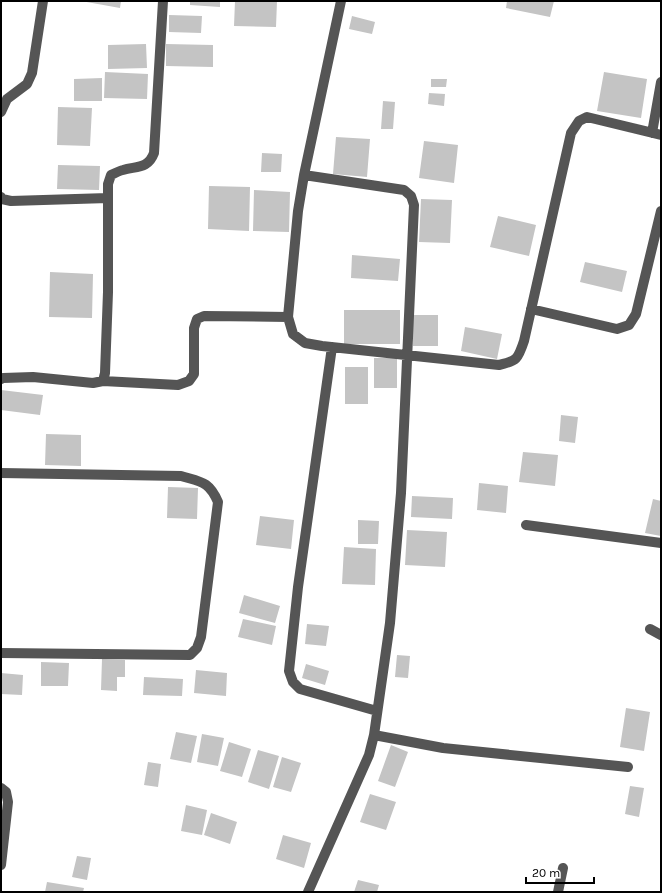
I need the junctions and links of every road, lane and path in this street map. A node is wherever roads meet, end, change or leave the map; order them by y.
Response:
1 (43, 1) edge
2 (163, 1) edge
3 (341, 1) edge
4 (661, 82) edge
5 (1, 112) edge
6 (656, 134) edge
7 (304, 175) junction
8 (1, 197) edge
9 (108, 198) junction
10 (661, 211) edge
11 (531, 309) junction
12 (288, 317) junction
13 (332, 347) junction
14 (406, 355) junction
15 (1, 379) edge
16 (103, 382) junction
17 (1, 473) edge
18 (526, 525) dead end
19 (661, 543) edge
20 (650, 629) dead end
21 (661, 635) edge
22 (1, 653) edge
23 (377, 711) junction
24 (374, 735) junction
25 (628, 767) dead end
26 (1, 788) edge
27 (1, 865) edge
28 (562, 868) dead end
29 (308, 892) edge
30 (558, 892) edge

1 - 5 street
2 - 9 street
3 - 7 street
4 - 6 street
6 - 11 street
7 - 12 street
7 - 14 street
8 - 9 street
9 - 16 street
10 - 11 street
11 - 14 street
12 - 13 street
12 - 16 street
13 - 14 street
13 - 23 street
14 - 23 street
15 - 16 street
17 - 22 street
18 - 19 street
20 - 21 street
23 - 24 street
24 - 25 street
24 - 29 street
26 - 27 street
28 - 30 street

